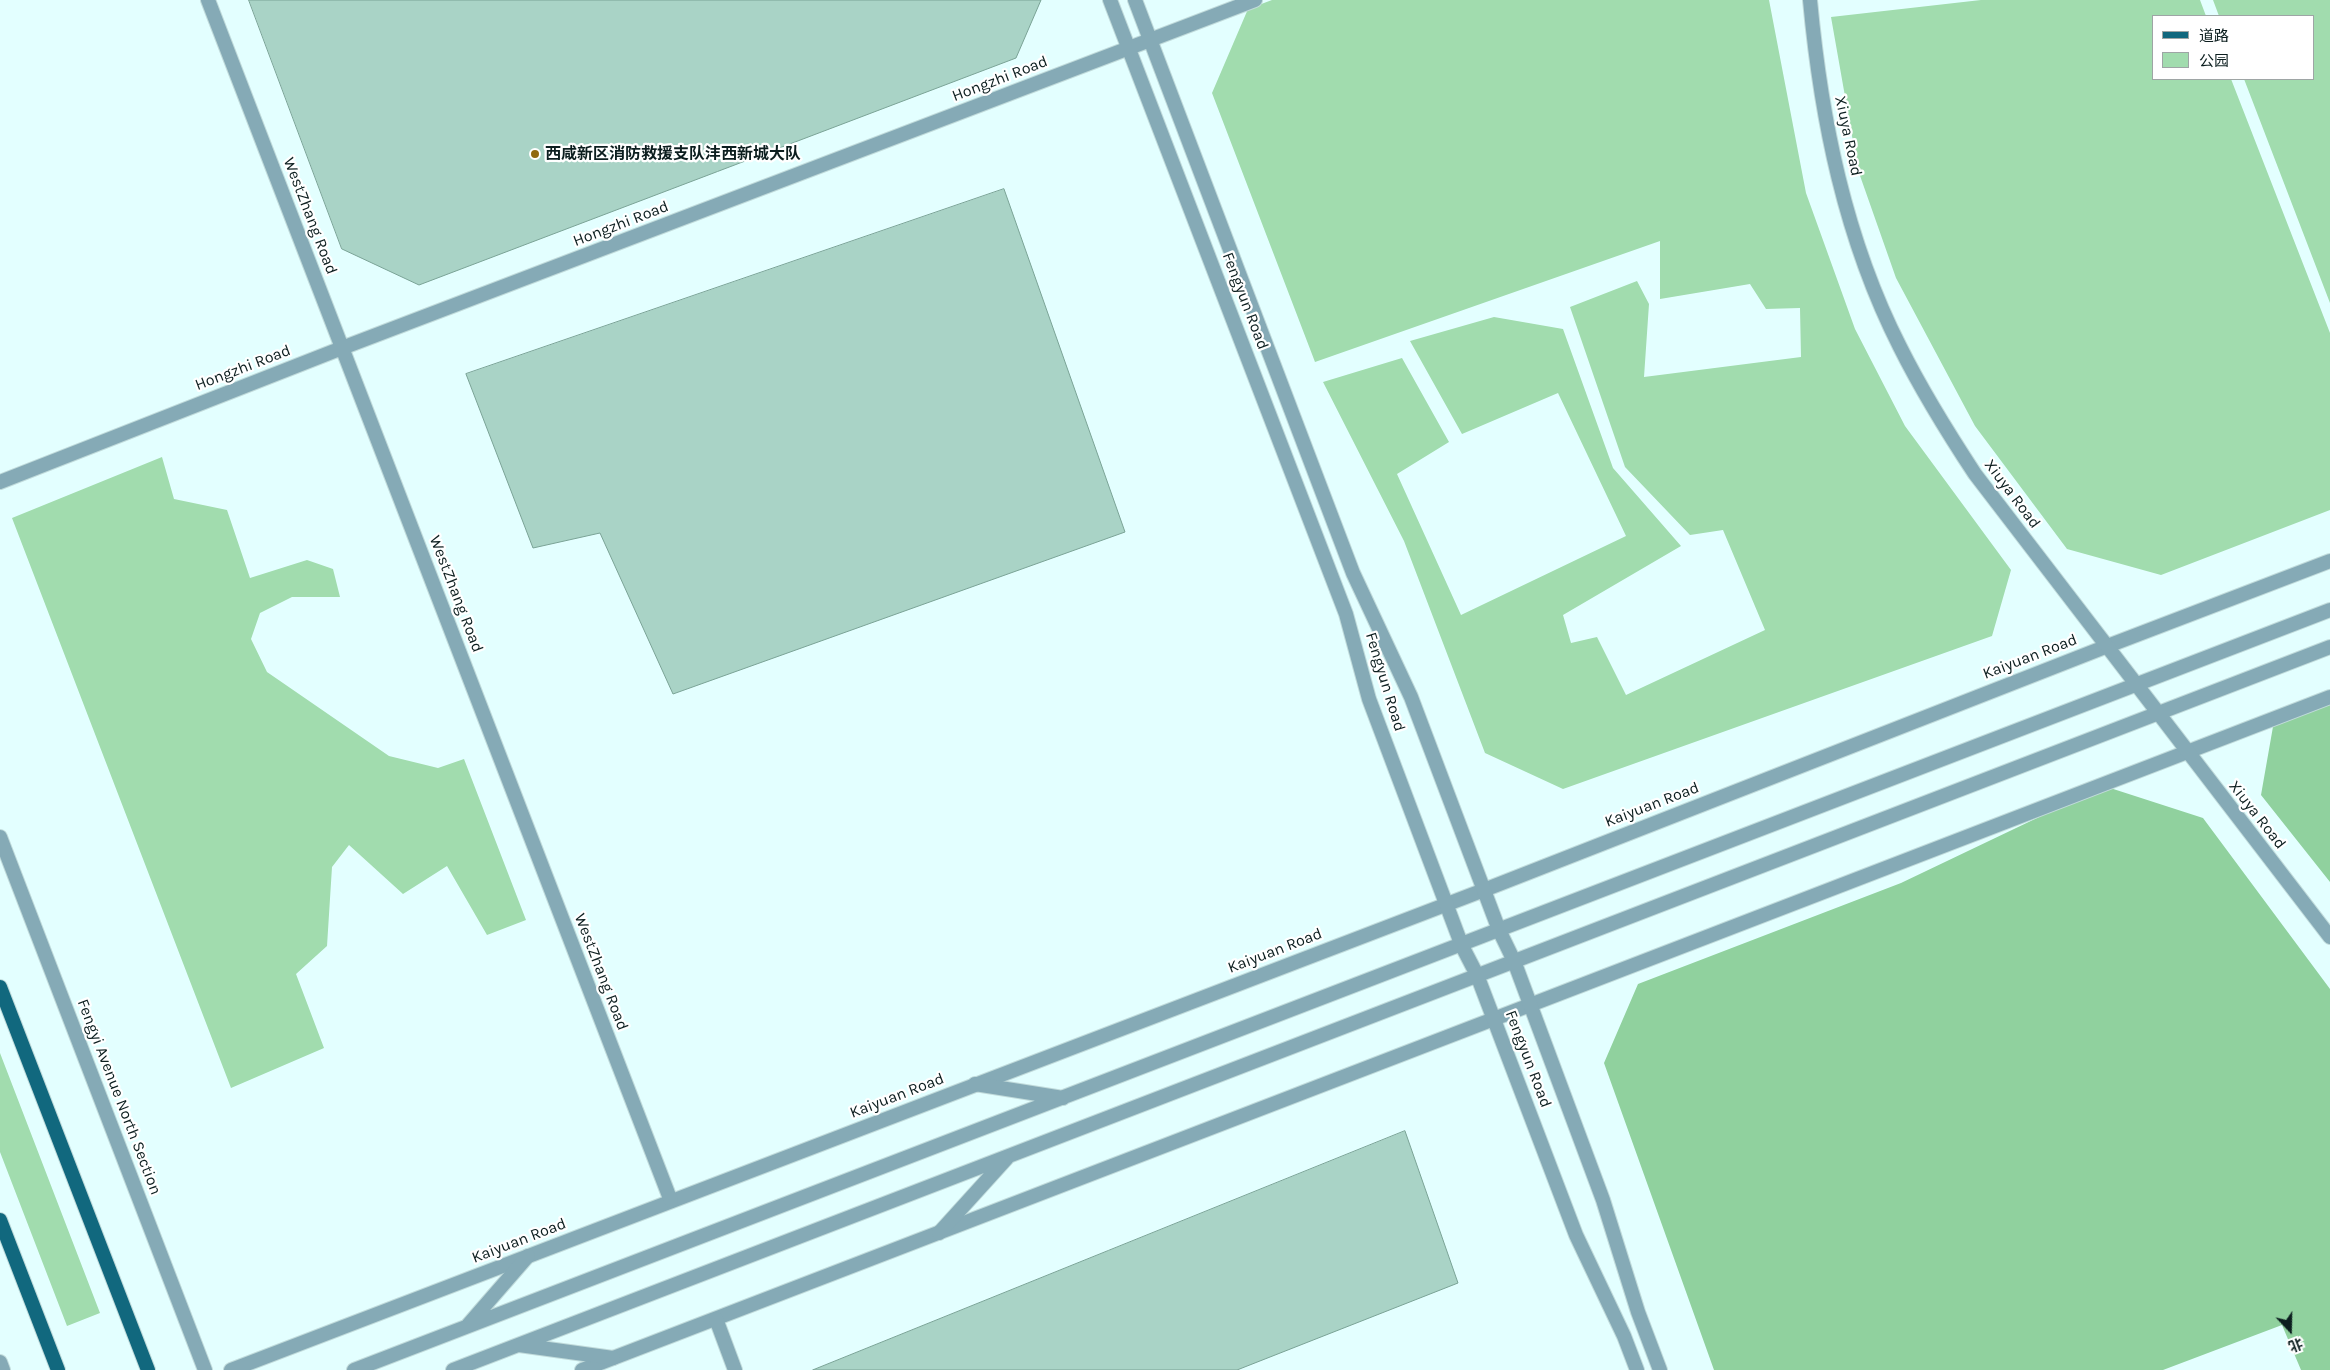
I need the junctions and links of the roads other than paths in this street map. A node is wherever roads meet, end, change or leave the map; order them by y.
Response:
1 (208, 0) edge
2 (1110, 0) edge
3 (1134, 0) edge
4 (1255, 0) edge
5 (1810, 0) edge
6 (1150, 41) junction
7 (1129, 49) junction
8 (342, 348) junction
9 (0, 482) edge
10 (2330, 561) edge
11 (2330, 610) edge
12 (2106, 646) junction
13 (2330, 647) edge
14 (2134, 685) junction
15 (2330, 697) edge
16 (2157, 714) junction
17 (2187, 753) junction
18 (0, 837) edge
19 (1484, 890) junction
20 (1446, 904) junction
21 (1499, 930) junction
22 (2330, 937) edge
23 (1462, 946) junction
24 (1514, 961) junction
25 (1477, 975) junction
26 (0, 987) edge
27 (1530, 1005) junction
28 (1494, 1019) junction
29 (975, 1084) junction
30 (1063, 1098) junction
31 (1009, 1156) junction
32 (670, 1201) junction
33 (0, 1220) edge
34 (938, 1233) junction
35 (528, 1256) junction
36 (716, 1319) junction
37 (466, 1328) junction
38 (518, 1345) junction
39 (613, 1358) junction
40 (0, 1362) edge
41 (3, 1370) edge
42 (58, 1370) edge
43 (148, 1370) edge
44 (205, 1370) edge
45 (231, 1370) edge
46 (354, 1370) edge
47 (453, 1370) edge
48 (582, 1370) edge
49 (735, 1370) edge
50 (1637, 1370) edge
51 (1660, 1370) edge

1 - 8 street, WestZhang Road
2 - 7 street, Fengyun Road
3 - 6 street, Fengyun Road
4 - 6 street, Hongzhi Road
5 - 12 street, Xiuya Road
6 - 7 street, Hongzhi Road
6 - 19 street, Fengyun Road
7 - 8 street, Hongzhi Road
7 - 20 street, Fengyun Road
8 - 9 street, Hongzhi Road
8 - 32 street, WestZhang Road
10 - 12 street, Kaiyuan Road
11 - 14 street
12 - 14 street, Xiuya Road
12 - 19 street, Kaiyuan Road
13 - 16 street
14 - 16 street, Xiuya Road
14 - 21 street
15 - 17 street
16 - 17 street, Xiuya Road
16 - 24 street
17 - 22 street, Xiuya Road
17 - 27 street
18 - 44 street, Fengyi Avenue North Section
19 - 20 street, Kaiyuan Road
19 - 21 street, Fengyun Road
20 - 23 street, Fengyun Road
20 - 29 street, Kaiyuan Road
21 - 23 street
21 - 24 street, Fengyun Road
23 - 25 street, Fengyun Road
23 - 30 street
24 - 25 street
24 - 27 street, Fengyun Road
25 - 28 street, Fengyun Road
25 - 31 street
26 - 43 main road
27 - 28 street
27 - 51 street, Fengyun Road
28 - 34 street
28 - 50 street, Fengyun Road
29 - 30 street
29 - 32 street, Kaiyuan Road
30 - 37 street
31 - 34 street
31 - 38 street
32 - 35 street, Kaiyuan Road
33 - 42 main road
34 - 36 street
35 - 37 street
35 - 45 street, Kaiyuan Road
36 - 39 street
36 - 49 street
37 - 46 street
38 - 39 street
38 - 47 street
39 - 48 street
40 - 41 street

